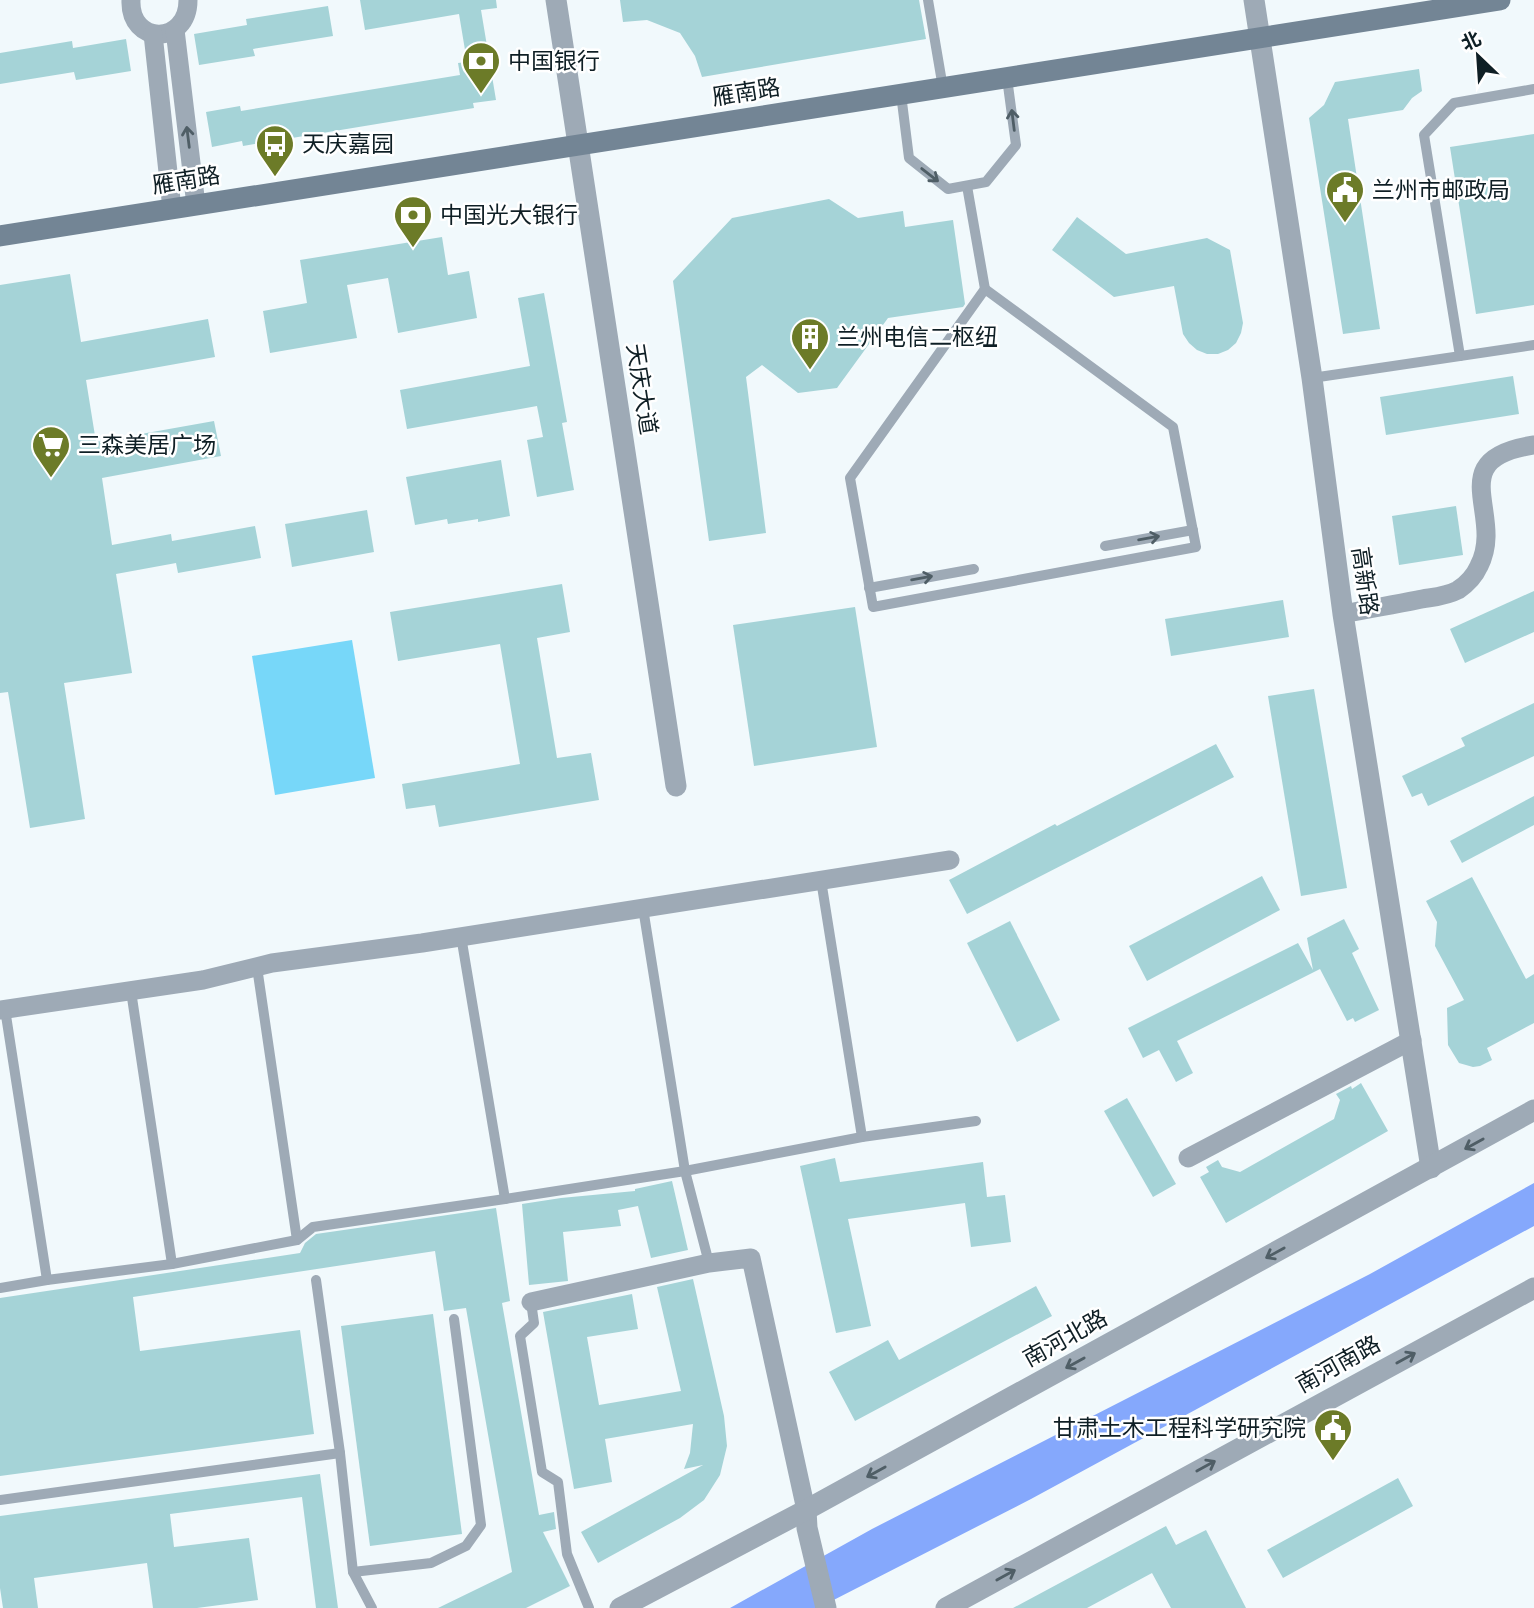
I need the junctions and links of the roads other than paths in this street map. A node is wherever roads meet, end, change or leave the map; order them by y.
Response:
1 (131, 0) edge
2 (188, 0) edge
3 (556, 0) edge
4 (928, 0) edge
5 (1254, 0) edge
6 (1500, 0) edge
7 (175, 30) junction
8 (153, 34) junction
9 (1260, 38) junction
10 (1007, 78) junction
11 (943, 88) junction
12 (1534, 89) edge
13 (901, 94) junction
14 (579, 145) junction
15 (967, 186) junction
16 (196, 205) junction
17 (172, 209) junction
18 (0, 236) edge
19 (985, 289) junction
20 (1534, 345) edge
21 (1460, 356) junction
22 (1312, 378) junction
23 (1534, 445) edge
24 (1193, 530) junction
25 (1105, 545) dead end
26 (974, 569) dead end
27 (869, 588) junction
28 (1343, 614) junction
29 (676, 786) dead end
30 (950, 860) dead end
31 (821, 880) junction
32 (643, 908) junction
33 (461, 936) junction
34 (257, 967) junction
35 (131, 991) junction
36 (2, 1009) edge
37 (1412, 1040) junction
38 (1534, 1111) edge
39 (976, 1121) dead end
40 (862, 1137) junction
41 (1188, 1158) dead end
42 (1431, 1168) junction
43 (685, 1171) junction
44 (505, 1199) junction
45 (297, 1240) junction
46 (709, 1263) junction
47 (172, 1264) junction
48 (47, 1280) junction
49 (316, 1280) dead end
50 (0, 1288) edge
51 (1534, 1288) edge
52 (531, 1302) joint
53 (454, 1319) dead end
54 (340, 1453) junction
55 (0, 1500) edge
56 (806, 1510) junction
57 (353, 1572) junction
58 (372, 1608) edge
59 (589, 1608) edge
60 (620, 1608) edge
61 (826, 1608) edge
62 (946, 1608) edge

1 - 8 street
2 - 7 street
3 - 14 street, 天庆大道
4 - 11 lane
5 - 9 street, 高新路
6 - 9 main road, 雁南路
7 - 8 street
16 -> 7 street
8 - 17 street
9 - 10 main road, 雁南路
9 - 22 street, 高新路
10 - 11 main road, 雁南路
15 -> 10 lane
11 - 13 main road, 雁南路
12 - 21 lane
13 - 14 main road, 雁南路
13 -> 15 lane
14 - 16 main road, 雁南路
14 - 29 street, 天庆大道
15 - 19 lane
16 - 17 main road, 雁南路
17 - 18 main road, 雁南路
19 - 24 lane
19 - 27 lane
20 - 21 lane
21 - 22 lane
22 - 28 street, 高新路
23 - 28 street
25 -> 24 lane
24 - 27 lane
27 -> 26 lane
28 - 37 street, 高新路
30 - 31 street
31 - 32 street
31 - 40 lane
32 - 33 street
32 - 43 lane
33 - 34 street
33 - 44 lane
34 - 35 street
34 - 45 lane
35 - 36 street
35 - 47 lane
36 - 48 lane
37 - 41 street
37 - 42 street, 高新路
38 -> 42 street, 南河北路
39 - 40 lane
40 - 43 lane
42 -> 56 street, 南河北路
43 - 44 lane
43 - 46 lane
44 - 45 lane
45 - 47 lane
46 - 52 street
46 - 56 street
47 - 48 lane
48 - 50 lane
49 - 54 lane
62 -> 51 street, 南河南路
52 - 59 lane
53 - 57 lane
54 - 55 lane
54 - 57 lane
56 - 60 street, 南河北路
56 - 61 street
57 - 58 lane

